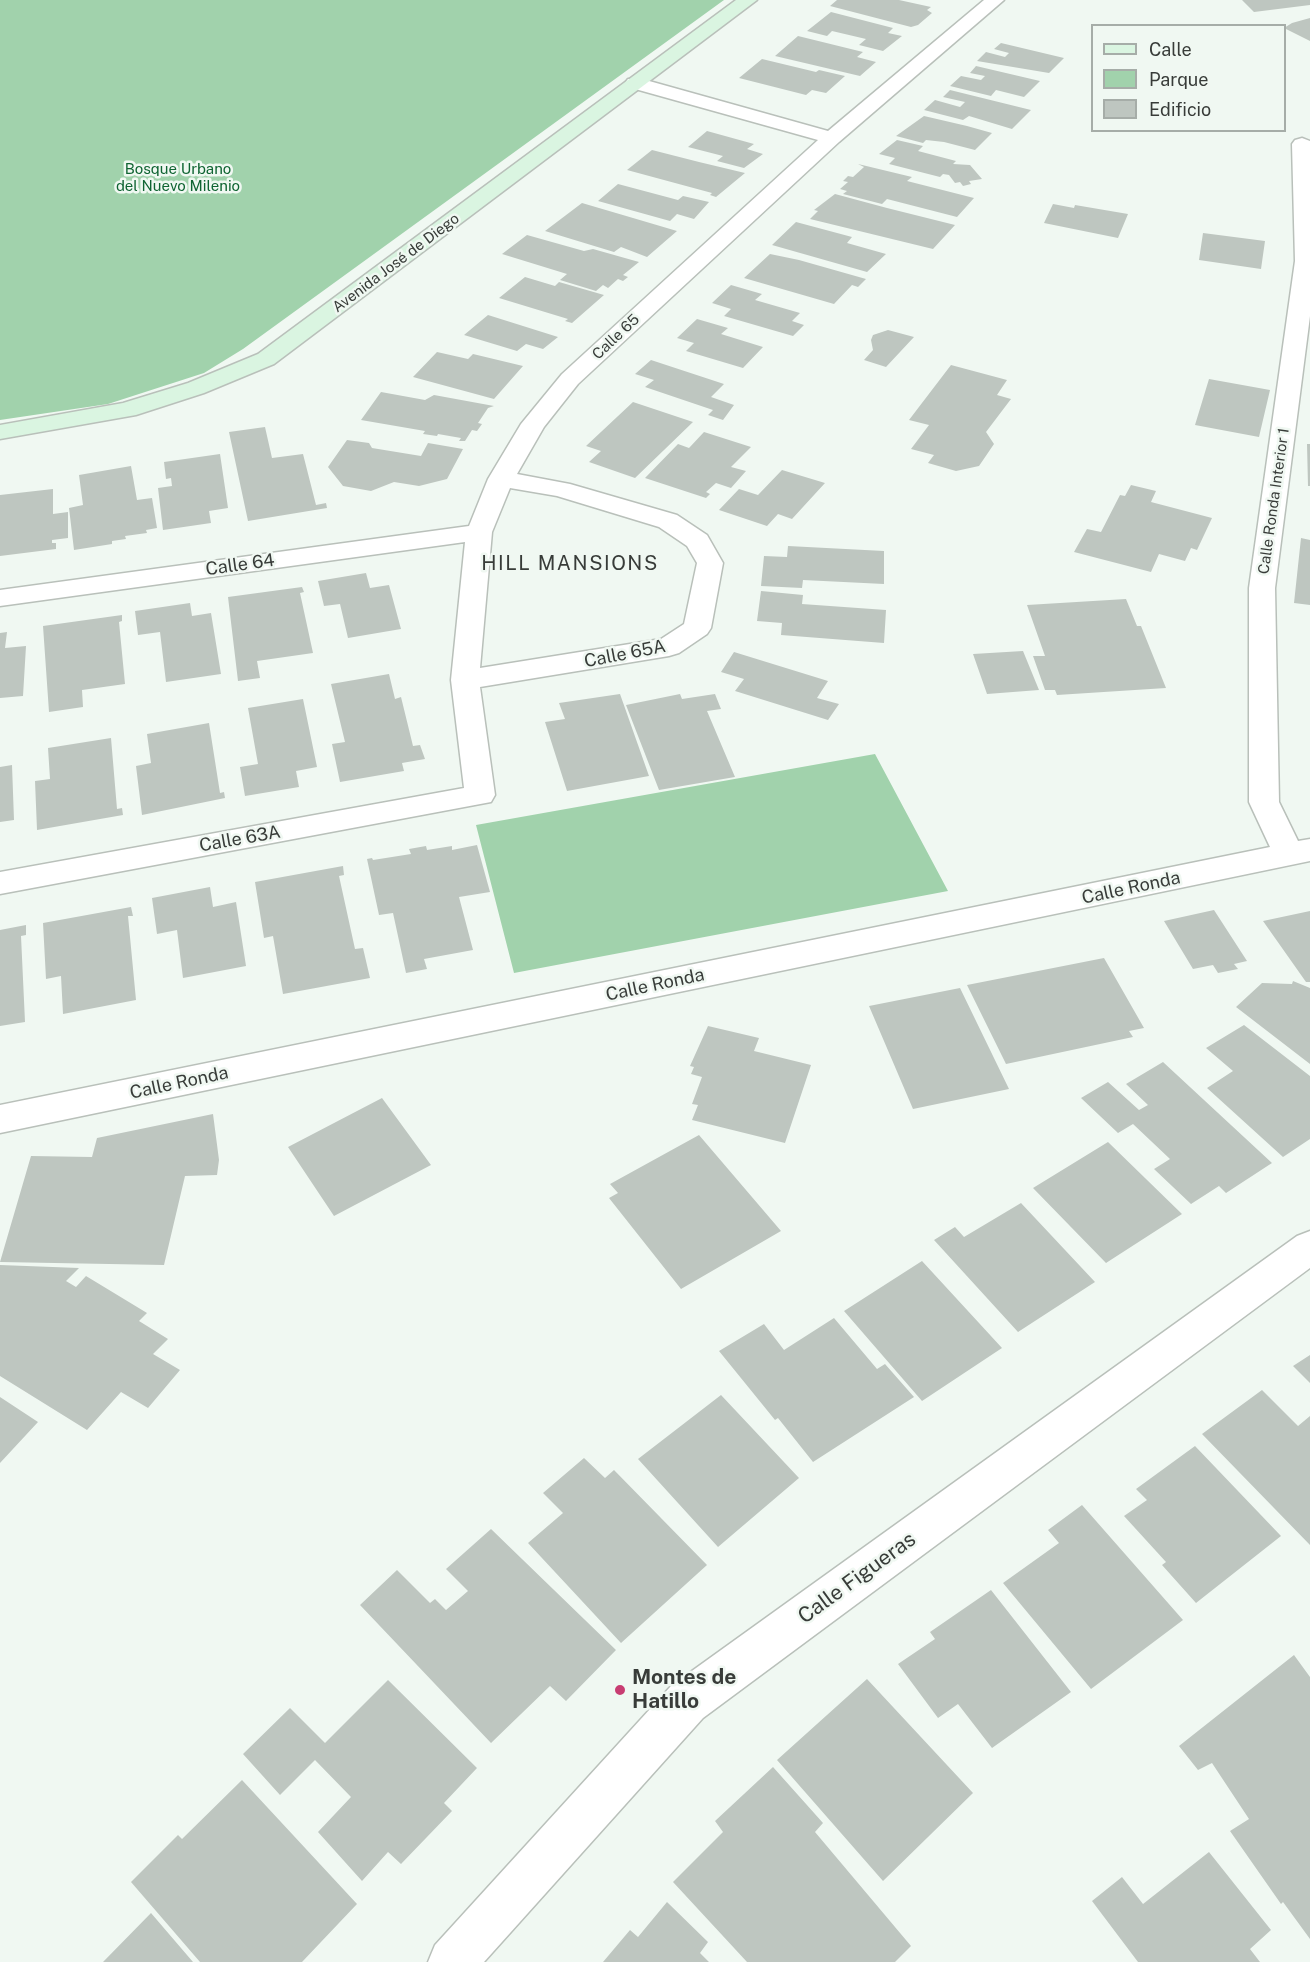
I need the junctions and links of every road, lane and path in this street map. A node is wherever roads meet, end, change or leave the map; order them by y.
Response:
1 (748, 0) edge
2 (994, 0) edge
3 (635, 83) junction
4 (832, 138) junction
5 (1302, 144) dead end
6 (0, 432) edge
7 (501, 479) junction
8 (479, 532) junction
9 (0, 598) edge
10 (465, 680) junction
11 (480, 795) joint
12 (1299, 852) edge
13 (0, 883) edge
14 (0, 1119) edge
15 (1310, 1247) edge
16 (452, 1962) edge

1 - 3 street, Avenida José de Diego
2 - 4 street, Calle 65
3 - 4 street
3 - 6 street, Avenida José de Diego
4 - 7 street, Calle 65
5 - 12 street, Calle Ronda Interior 1
7 - 8 street, Calle 65
7 - 10 street, Calle 65A
8 - 9 street, Calle 64
8 - 10 street, Calle 65
10 - 11 street, Calle 65
11 - 13 street, Calle 63A
12 - 14 street, Calle Ronda
15 - 16 street, Calle Figueras

